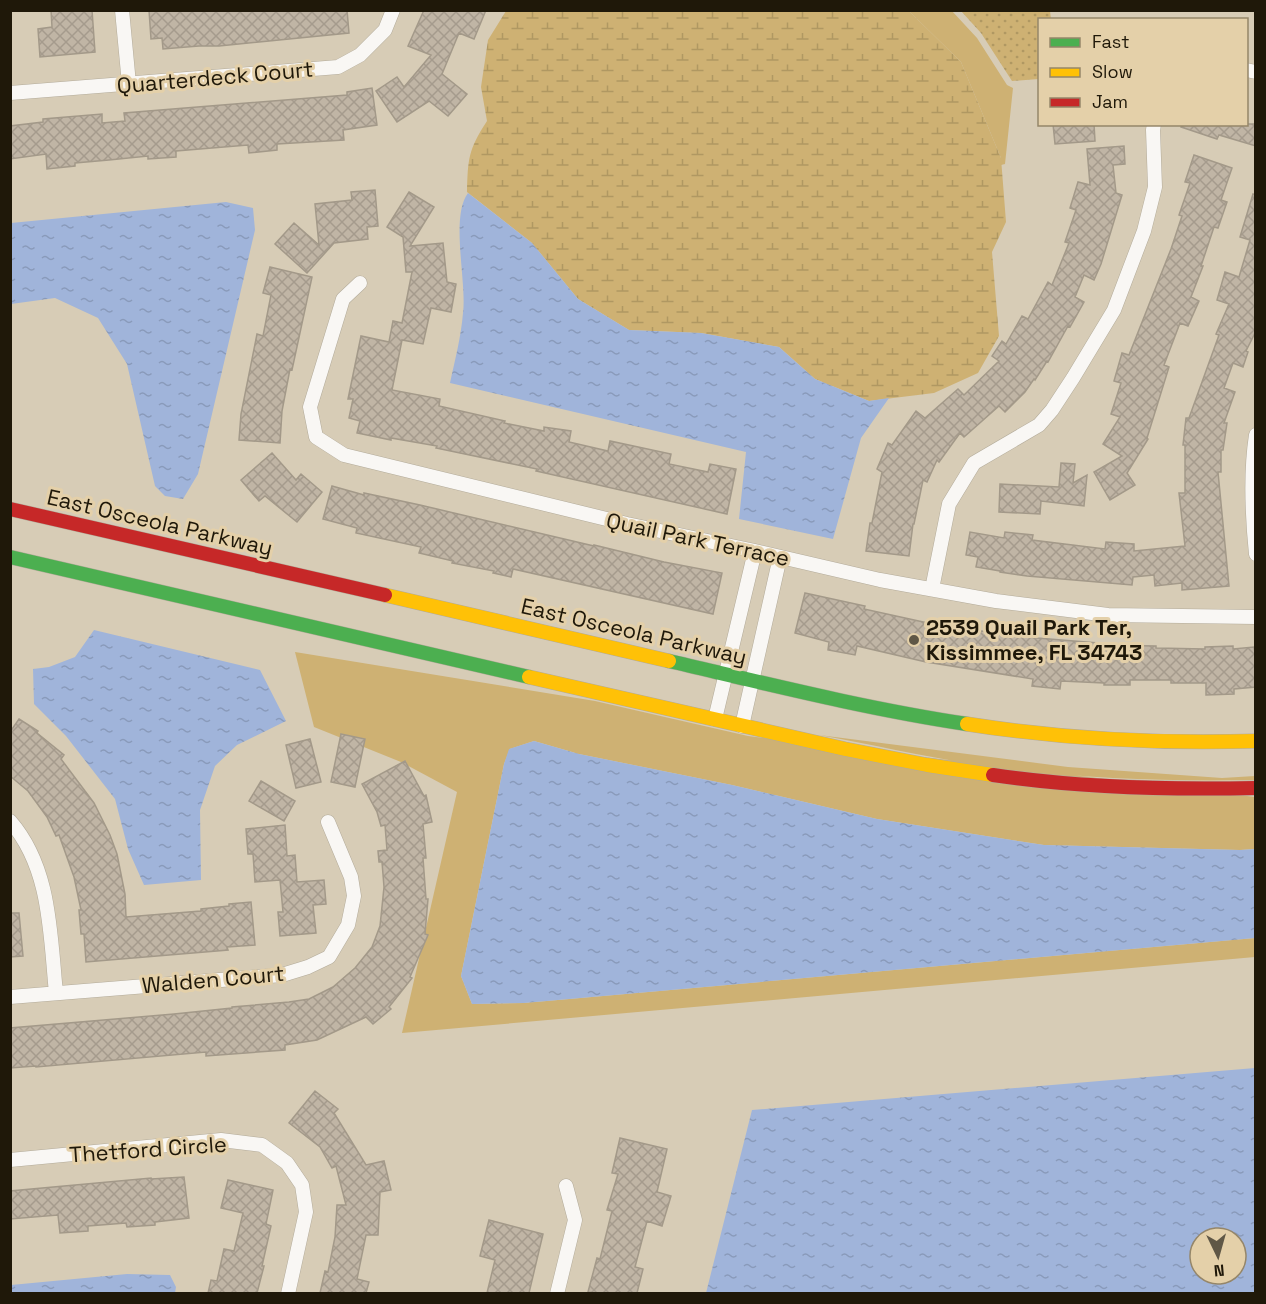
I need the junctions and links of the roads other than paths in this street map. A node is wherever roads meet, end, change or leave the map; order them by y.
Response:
1 (122, 10) edge
2 (393, 10) edge
3 (129, 84) junction
4 (10, 93) edge
5 (1154, 126) edge
6 (360, 283) dead end
7 (1256, 435) edge
8 (10, 509) edge
9 (755, 551) junction
10 (1256, 554) edge
11 (10, 557) edge
12 (780, 557) junction
13 (932, 589) junction
14 (1256, 617) edge
15 (726, 674) junction
16 (752, 680) junction
17 (715, 719) junction
18 (742, 726) junction
19 (1256, 741) edge
20 (1256, 788) edge
21 (10, 821) edge
22 (328, 822) dead end
23 (56, 993) junction
24 (10, 997) edge
25 (10, 1160) edge
26 (566, 1185) dead end
27 (288, 1293) edge
28 (557, 1293) edge

1 - 3 street
2 - 3 street, Quarterdeck Court
3 - 4 street, Quarterdeck Court
5 - 13 street
6 - 9 street, Quail Park Terrace
7 - 10 street
8 - 15 main road, East Osceola Parkway
9 - 12 street, Quail Park Terrace
9 - 15 street
11 - 17 main road
12 - 13 street, Quail Park Terrace
12 - 16 street
13 - 14 street, Quail Park Terrace
15 - 16 main road, East Osceola Parkway
15 - 17 street
16 - 18 street
16 - 19 main road, East Osceola Parkway
17 - 18 main road
18 - 20 main road
21 - 23 street
22 - 23 street, Walden Court
23 - 24 street, Walden Court
25 - 27 street, Thetford Circle
26 - 28 street

